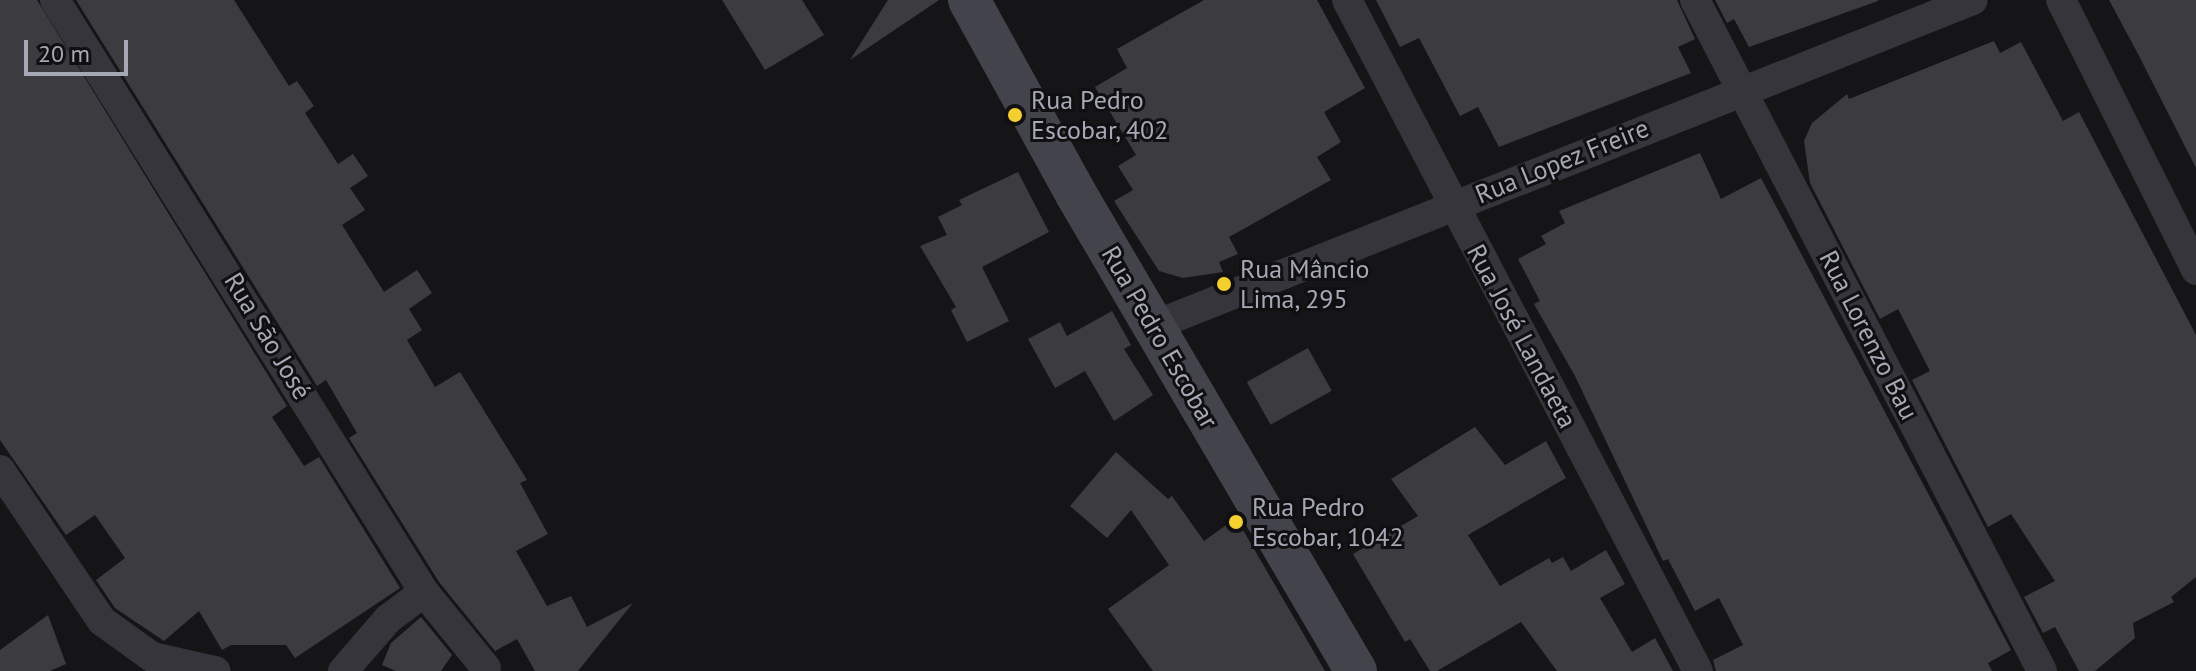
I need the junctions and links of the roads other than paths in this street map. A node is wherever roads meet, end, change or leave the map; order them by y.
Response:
1 (55, 0) edge
2 (969, 0) edge
3 (1347, 0) edge
4 (1695, 0) edge
5 (1973, 0) edge
6 (2061, 0) edge
7 (1743, 89) junction
8 (1452, 205) junction
9 (2196, 270) edge
10 (1153, 326) junction
11 (0, 470) edge
12 (9, 500) edge
13 (424, 592) junction
14 (486, 668) dead end
15 (215, 671) edge
16 (343, 671) edge
17 (1356, 671) edge
18 (1698, 671) edge
19 (2042, 671) edge

1 - 13 street, Rua São José
2 - 10 main road, Rua Pedro Escobar
3 - 8 street, Rua José Landaeta
4 - 7 street, Rua Lorenzo Bau
5 - 7 street, Rua Lopez Freire
6 - 9 street
7 - 8 street, Rua Lopez Freire
7 - 19 street, Rua Lorenzo Bau
8 - 10 street, Rua Lopez Freire
8 - 18 street, Rua José Landaeta
10 - 17 main road, Rua Pedro Escobar
11 - 12 street
12 - 15 street
13 - 14 street, Rua São José
13 - 16 street

